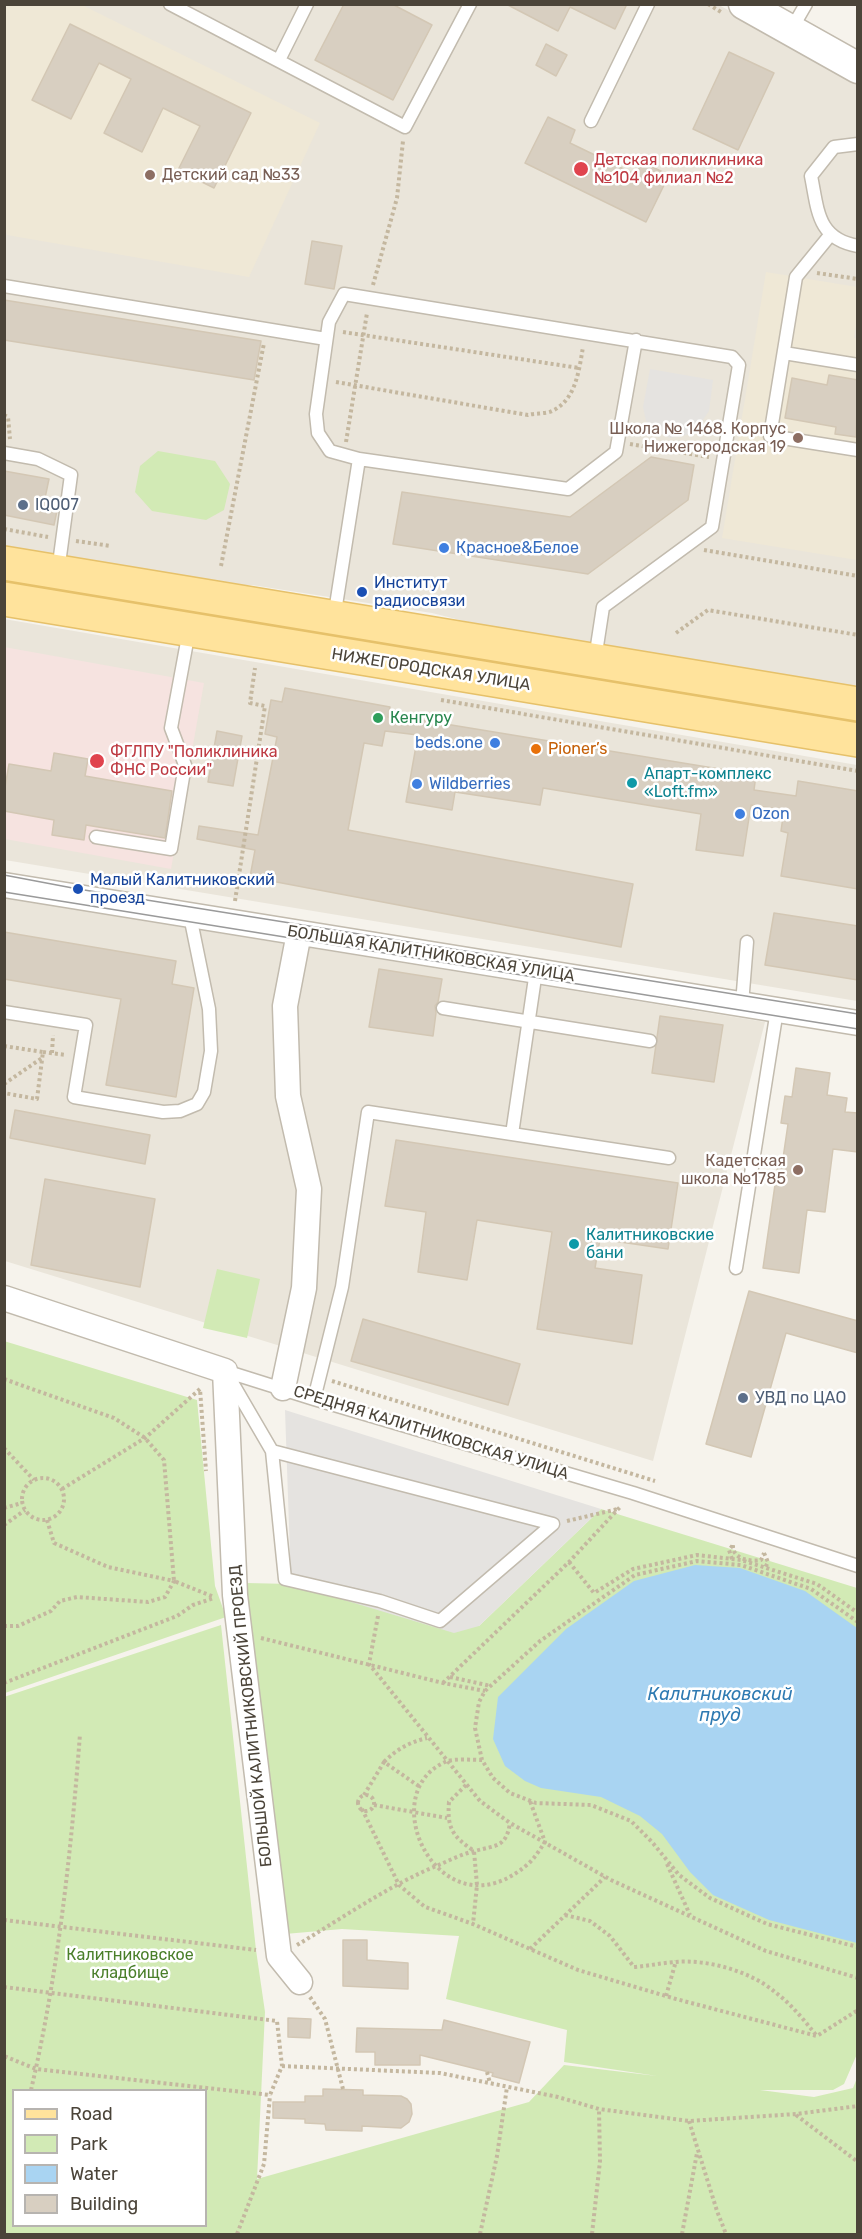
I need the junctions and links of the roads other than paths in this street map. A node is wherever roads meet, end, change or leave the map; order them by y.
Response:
1 (170, 4) edge
2 (307, 4) edge
3 (470, 4) edge
4 (648, 4) edge
5 (744, 4) edge
6 (806, 4) edge
7 (792, 30) junction
8 (279, 60) junction
9 (858, 68) edge
10 (591, 121) dead end
11 (858, 144) edge
12 (831, 234) junction
13 (858, 246) edge
14 (4, 286) edge
15 (327, 334) junction
16 (636, 340) junction
17 (784, 353) junction
18 (858, 365) edge
19 (858, 450) edge
20 (8, 454) edge
21 (359, 459) junction
22 (4, 563) edge
23 (58, 572) junction
24 (4, 599) edge
25 (333, 619) junction
26 (189, 630) junction
27 (595, 660) junction
28 (858, 704) edge
29 (858, 740) edge
30 (96, 837) dead end
31 (4, 885) edge
32 (190, 916) junction
33 (299, 933) junction
34 (747, 942) dead end
35 (536, 971) junction
36 (742, 1004) junction
37 (443, 1008) dead end
38 (777, 1010) junction
39 (4, 1012) edge
40 (528, 1021) junction
41 (858, 1023) edge
42 (650, 1041) dead end
43 (512, 1134) junction
44 (669, 1158) dead end
45 (736, 1268) dead end
46 (4, 1298) edge
47 (225, 1371) junction
48 (283, 1388) junction
49 (314, 1400) junction
50 (272, 1451) junction
51 (858, 1566) edge
52 (300, 1982) road end

1 - 8 lane
2 - 8 lane
3 - 8 lane
4 - 10 lane
5 - 7 street
6 - 7 lane
7 - 9 street
11 - 12 lane
12 - 13 lane
12 - 17 lane
14 - 15 lane
15 - 16 lane
15 - 21 lane
16 - 21 lane
16 - 27 lane
17 - 18 lane
17 - 19 lane
20 - 23 lane
21 - 25 lane
22 - 23 main road
23 - 25 main road
24 - 26 main road, НИЖЕГОРОДСКАЯ УЛИЦА
25 - 27 main road
26 - 29 main road, НИЖЕГОРОДСКАЯ УЛИЦА
26 - 30 lane
27 - 28 main road
31 - 32 street, БОЛЬШАЯ КАЛИТНИКОВСКАЯ УЛИЦА
32 - 33 street, БОЛЬШАЯ КАЛИТНИКОВСКАЯ УЛИЦА
32 - 39 lane
33 - 35 street, БОЛЬШАЯ КАЛИТНИКОВСКАЯ УЛИЦА
33 - 48 street
34 - 36 lane
35 - 36 street, БОЛЬШАЯ КАЛИТНИКОВСКАЯ УЛИЦА
35 - 40 lane
36 - 38 street, БОЛЬШАЯ КАЛИТНИКОВСКАЯ УЛИЦА
37 - 40 lane
38 - 41 street, БОЛЬШАЯ КАЛИТНИКОВСКАЯ УЛИЦА
38 - 45 lane
40 - 42 lane
40 - 43 lane
43 - 44 lane
43 - 49 lane
46 - 47 street, СРЕДНЯЯ КАЛИТНИКОВСКАЯ УЛИЦА
47 - 48 lane, СРЕДНЯЯ КАЛИТНИКОВСКАЯ УЛИЦА
47 - 50 lane
47 - 52 street, БОЛЬШОЙ КАЛИТНИКОВСКИЙ ПРОЕЗД
48 - 49 lane, СРЕДНЯЯ КАЛИТНИКОВСКАЯ УЛИЦА
49 - 51 lane, СРЕДНЯЯ КАЛИТНИКОВСКАЯ УЛИЦА
50 - 50 lane

